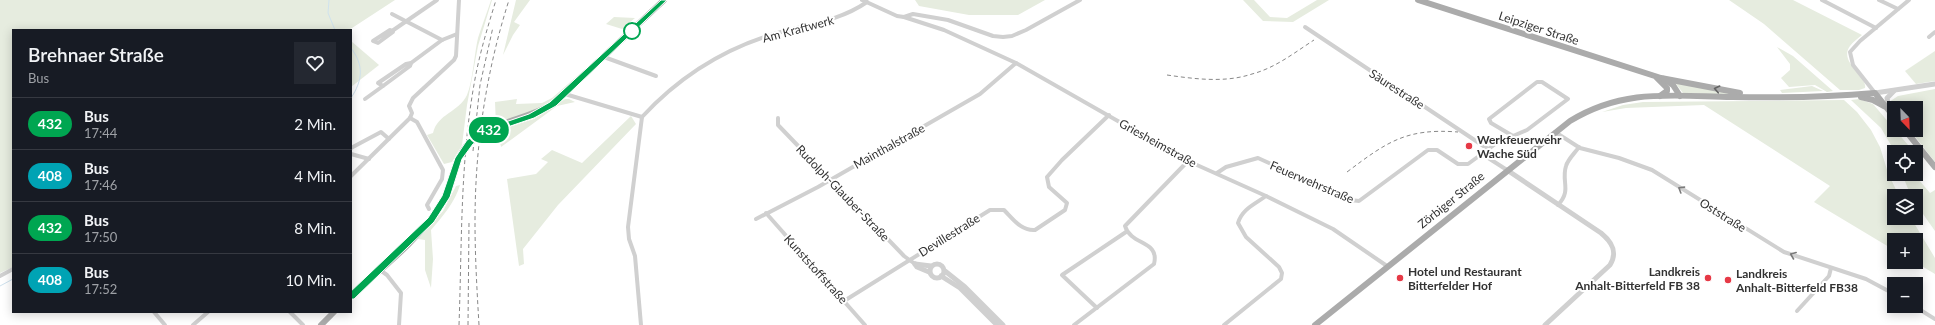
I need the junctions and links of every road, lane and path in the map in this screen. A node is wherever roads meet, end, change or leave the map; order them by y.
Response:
1 (437, 0) edge
2 (459, 0) edge
3 (664, 0) edge
4 (1080, 0) edge
5 (1418, 0) edge
6 (1822, 0) edge
7 (1879, 0) edge
8 (1909, 0) edge
9 (864, 1) edge
10 (1898, 9) junction
11 (392, 14) dead end
12 (904, 17) junction
13 (406, 21) junction
14 (1305, 27) dead end
15 (1876, 28) junction
16 (392, 31) junction
17 (1935, 32) edge
18 (457, 34) junction
19 (1929, 37) dead end
20 (442, 40) junction
21 (604, 57) junction
22 (1016, 63) junction
23 (656, 76) dead end
24 (1654, 76) junction
25 (1661, 78) junction
26 (1935, 84) edge
27 (1895, 91) junction
28 (1875, 93) junction
29 (565, 94) junction
30 (1850, 95) junction
31 (1660, 96) junction
32 (1680, 96) junction
33 (1769, 96) junction
34 (365, 99) dead end
35 (1888, 101) edge
36 (1887, 107) joint
37 (1109, 116) junction
38 (642, 117) junction
39 (410, 118) junction
40 (778, 118) dead end
41 (1555, 132) junction
42 (1513, 136) junction
43 (1911, 137) edge
44 (389, 139) junction
45 (352, 147) edge
46 (1579, 147) junction
47 (1488, 149) junction
48 (352, 154) edge
49 (1482, 154) junction
50 (369, 159) junction
51 (1188, 161) junction
52 (1935, 167) edge
53 (1507, 170) junction
54 (1217, 173) junction
55 (352, 175) edge
56 (830, 180) junction
57 (1266, 196) junction
58 (1558, 205) junction
59 (429, 209) dead end
60 (766, 213) junction
61 (756, 219) dead end
62 (1126, 232) junction
63 (909, 260) junction
64 (915, 264) joint
65 (1387, 266) junction
66 (1831, 268) junction
67 (930, 269) junction
68 (12, 270) edge
69 (379, 270) junction
70 (945, 271) junction
71 (0, 276) edge
72 (941, 276) junction
73 (1887, 290) edge
74 (352, 295) edge
75 (844, 301) junction
76 (1097, 308) junction
77 (1797, 311) dead end
78 (1923, 312) edge
79 (155, 313) edge
80 (207, 313) edge
81 (291, 313) edge
82 (333, 313) edge
83 (1935, 319) edge
84 (165, 325) edge
85 (193, 325) edge
86 (303, 325) edge
87 (321, 325) edge
88 (399, 325) edge
89 (641, 325) edge
90 (865, 325) edge
91 (997, 325) edge
92 (1003, 325) edge
93 (1074, 325) edge
94 (1224, 325) edge
95 (1315, 325) edge
96 (1545, 325) edge

1 - 13 street
2 - 18 street
3 - 21 main road
4 - 12 street, Am Kraftwerk
5 - 24 main road, Leipziger Straße
6 - 15 street
7 - 10 street
8 - 10 street
9 - 12 street, Am Kraftwerk
9 - 38 street, Am Kraftwerk
10 - 15 street
11 - 13 street
12 - 22 street, Griesheimstraße
13 - 16 street
13 - 20 street
14 - 47 street, Säurestraße
15 - 28 street
16 - 16 street
17 - 19 street
18 - 20 street
18 - 39 street
20 - 34 street
21 - 23 street
21 - 29 main road
22 - 37 street, Griesheimstraße
22 - 56 street, Mainthalstraße
24 - 25 main road, Leipziger Straße
24 - 31 main road
25 - 32 main road
33 -> 25 main road, Leipziger Straße
26 - 27 street
27 - 28 street
27 - 35 street
28 - 30 main road
28 - 36 main road
29 - 38 street
29 - 69 main road
30 - 33 main road
30 - 36 main road
31 - 32 main road, Zörbiger Straße
31 - 41 main road, Zörbiger Straße
32 - 33 main road, Zörbiger Straße
37 - 51 street, Griesheimstraße
37 - 63 street, Devillestraße
38 - 89 street
39 - 44 street
39 - 59 street
40 - 56 street, Rudolph-Glauber-Straße
41 - 46 street, Oststraße
41 - 53 main road, Zörbiger Straße
42 - 42 street
42 - 47 street
43 - 52 main road
44 - 45 street
44 - 50 street
46 - 58 street
66 -> 46 street, Oststraße
47 - 49 street
48 - 50 street
49 - 53 street
49 - 54 street, Feuerwehrstraße
50 - 55 street
51 - 54 street, Griesheimstraße
51 - 62 street
53 - 58 street
53 - 65 main road, Zörbiger Straße
54 - 57 street, Griesheimstraße
56 - 60 street, Mainthalstraße
56 - 63 street, Rudolph-Glauber-Straße
57 - 65 street, Griesheimstraße
57 - 94 street
58 - 96 street
60 - 61 street, Mainthalstraße
60 - 75 street, Kunststoffstraße
62 - 76 street
62 - 76 street
63 - 64 street, Rudolph-Glauber-Straße
63 - 75 street
64 - 67 street, Rudolph-Glauber-Straße
65 - 95 main road, Zörbiger Straße
66 - 73 street, Oststraße
66 - 77 street
67 - 70 street, Rudolph-Glauber-Straße
67 - 72 street, Rudolph-Glauber-Straße
68 - 71 street
69 - 74 main road
69 - 88 street
70 - 72 street
70 - 92 street, Rudolph-Glauber-Straße
72 - 91 street, Rudolph-Glauber-Straße
75 - 90 street, Kunststoffstraße
76 - 93 street
78 - 83 street
79 - 84 street
80 - 85 street
81 - 86 street
82 - 87 main road

